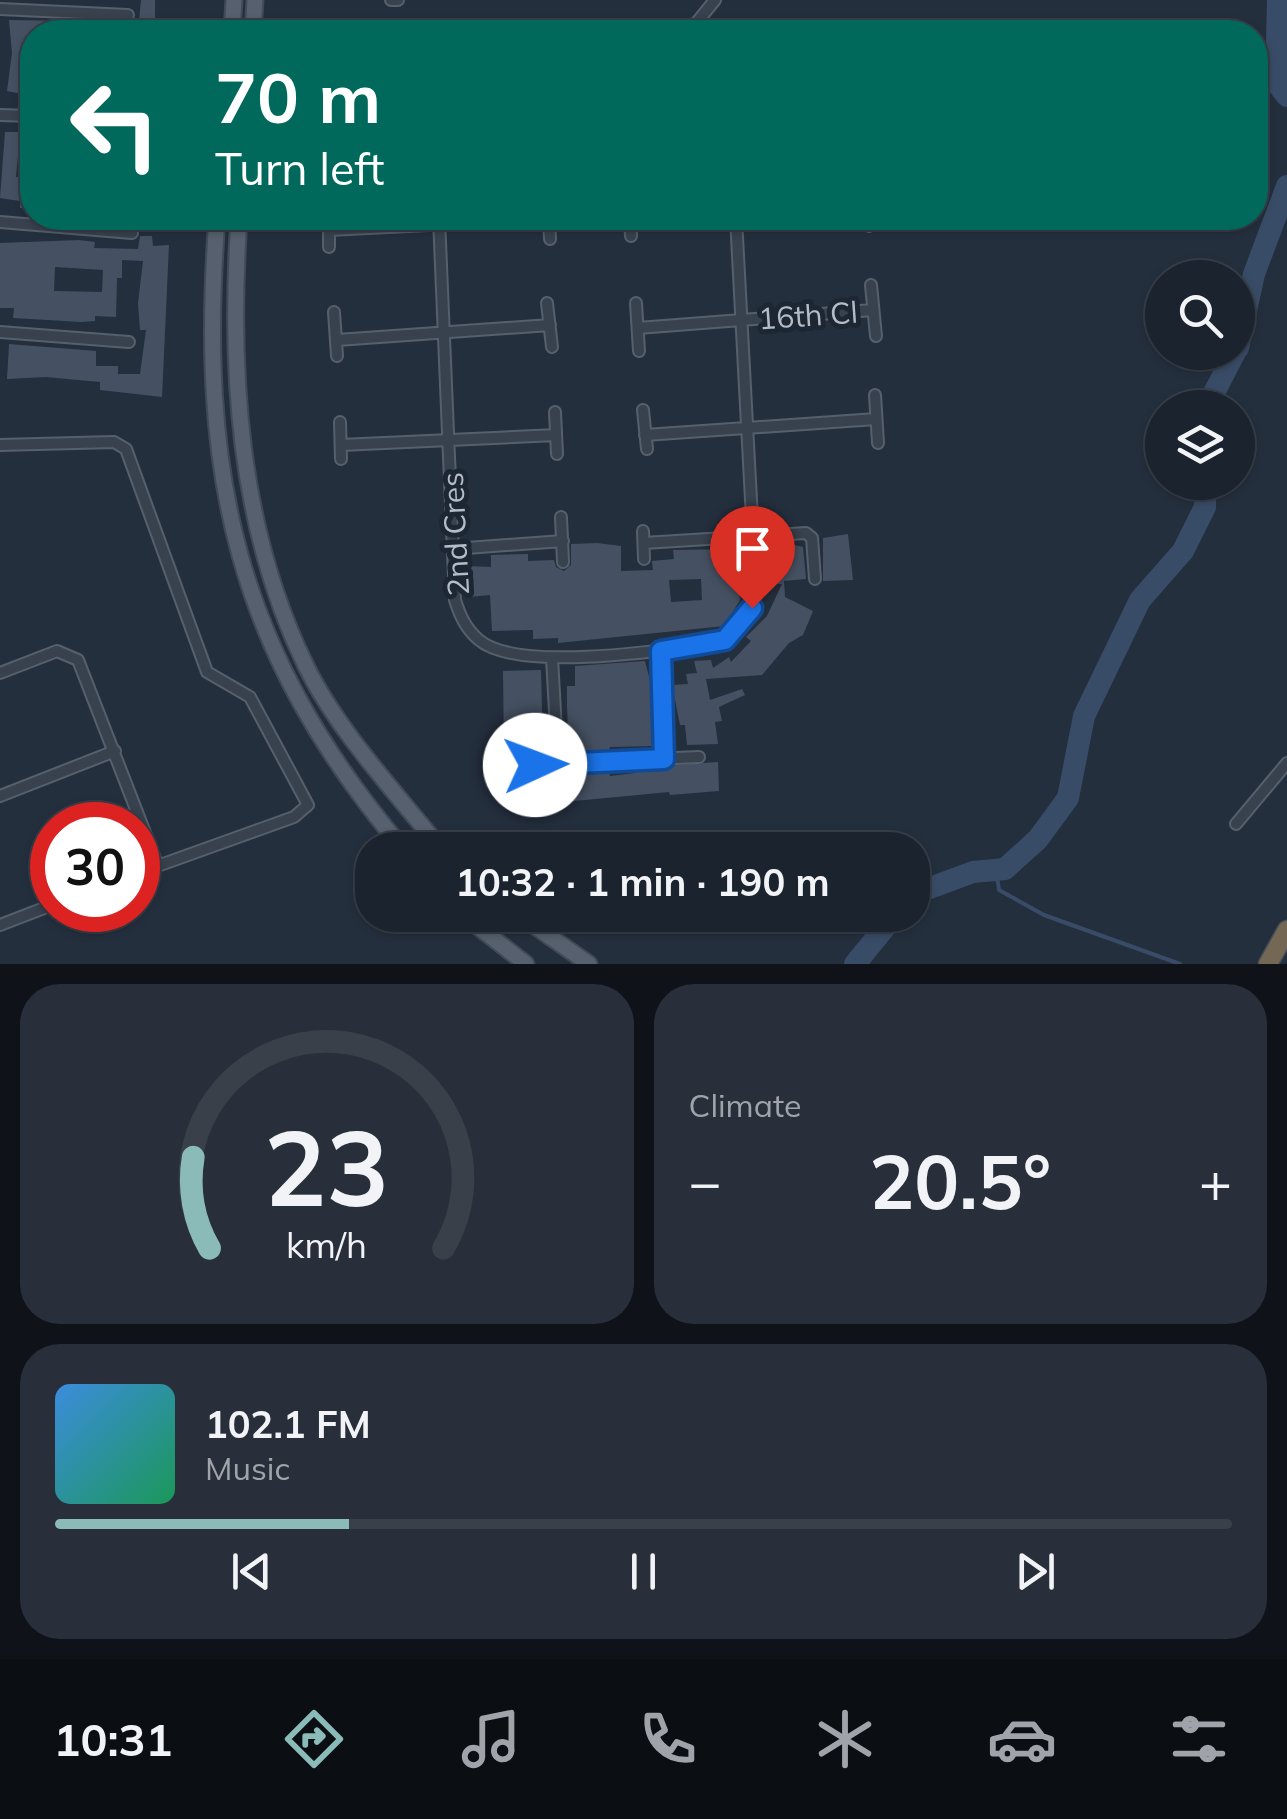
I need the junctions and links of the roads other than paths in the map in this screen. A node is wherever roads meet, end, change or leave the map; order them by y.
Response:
1 (714, 0) edge
2 (0, 9) edge
3 (128, 14) dead end
4 (698, 20) edge
5 (96, 230) edge
6 (216, 230) edge
7 (238, 230) edge
8 (330, 230) edge
9 (439, 230) edge
10 (550, 230) edge
11 (631, 230) edge
12 (737, 230) edge
13 (132, 233) dead end
14 (631, 236) dead end
15 (550, 239) dead end
16 (330, 246) dead end
17 (870, 285) dead end
18 (547, 303) dead end
19 (636, 303) dead end
20 (873, 310) junction
21 (334, 312) dead end
22 (744, 320) junction
23 (550, 325) junction
24 (638, 328) junction
25 (0, 332) edge
26 (445, 332) junction
27 (876, 336) dead end
28 (337, 340) junction
29 (128, 342) dead end
30 (552, 347) dead end
31 (638, 352) dead end
32 (337, 356) dead end
33 (875, 396) dead end
34 (643, 410) dead end
35 (555, 412) dead end
36 (876, 419) junction
37 (340, 422) dead end
38 (749, 427) junction
39 (645, 434) junction
40 (556, 435) junction
41 (450, 442) junction
42 (878, 443) dead end
43 (0, 445) edge
44 (341, 445) junction
45 (647, 449) dead end
46 (557, 454) dead end
47 (341, 459) dead end
48 (561, 518) dead end
49 (753, 536) junction
50 (562, 541) junction
51 (453, 549) junction
52 (644, 558) dead end
53 (564, 562) dead end
54 (815, 580) dead end
55 (661, 651) junction
56 (552, 658) junction
57 (0, 672) edge
58 (115, 751) junction
59 (698, 757) dead end
60 (664, 759) junction
61 (1287, 763) edge
62 (512, 764) dead end
63 (558, 765) junction
64 (0, 796) edge
65 (134, 802) edge
66 (1236, 824) dead end
67 (388, 832) edge
68 (428, 832) edge
69 (160, 865) edge
70 (30, 913) edge
71 (0, 925) edge
72 (1287, 930) edge
73 (484, 932) edge
74 (543, 932) edge
75 (526, 964) edge
76 (589, 964) edge
77 (1268, 964) edge

1 - 4 street
2 - 3 street
5 - 13 street
6 - 67 main road
7 - 68 main road
8 - 16 street
9 - 26 street, 2nd Cres
10 - 15 street
11 - 14 street
12 - 22 street, 2nd Cres
17 - 20 street
18 - 23 street
19 - 24 street
20 - 22 street, 16th Cl
20 - 27 street
21 - 28 street
22 - 24 street, 16th Cl
22 - 38 street, 2nd Cres
23 - 26 street
23 - 30 street
24 - 31 street
25 - 29 street
26 - 28 street
26 - 41 street, 2nd Cres
28 - 32 street
33 - 36 street
34 - 39 street
35 - 40 street
36 - 38 street
36 - 42 street
37 - 44 street
38 - 39 street
38 - 49 street, 2nd Cres
39 - 45 street
40 - 41 street
40 - 46 street
41 - 44 street
41 - 51 street, 2nd Cres
43 - 69 street
44 - 47 street
48 - 50 street
49 - 52 street
49 - 54 street
49 - 55 street, 2nd Cres
50 - 51 street
50 - 53 street
51 - 56 street, 2nd Cres
55 - 56 street, 2nd Cres
55 - 60 street
56 - 63 street
57 - 58 street
58 - 64 street
58 - 65 street
59 - 60 street
60 - 63 street
61 - 66 street
62 - 63 street
70 - 71 street
72 - 77 highway
73 - 75 main road
74 - 76 main road

